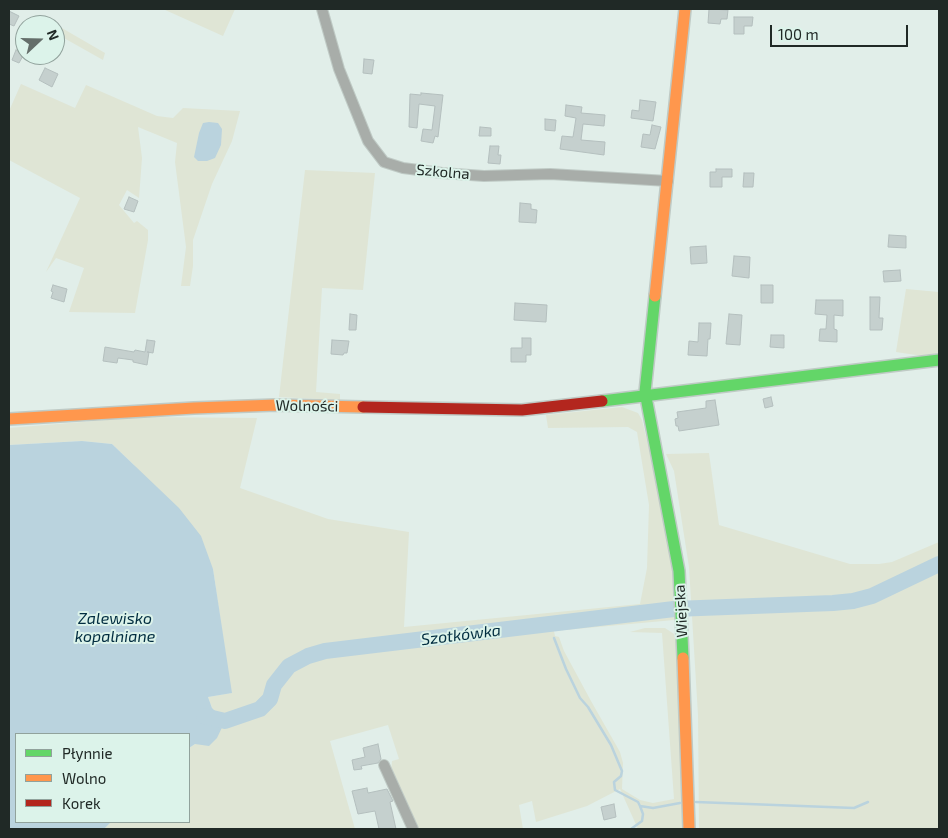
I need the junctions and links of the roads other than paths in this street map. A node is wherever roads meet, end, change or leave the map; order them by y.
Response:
1 (322, 9) edge
2 (685, 9) edge
3 (668, 181) junction
4 (939, 360) edge
5 (645, 396) junction
6 (9, 419) edge
7 (384, 765) dead end
8 (413, 829) edge
9 (689, 829) edge

1 - 3 street, Szkolna
2 - 3 main road
3 - 5 main road, Wiejska
4 - 5 main road, Wolności
5 - 6 main road, Wolności
5 - 9 main road, Wiejska
7 - 8 street

